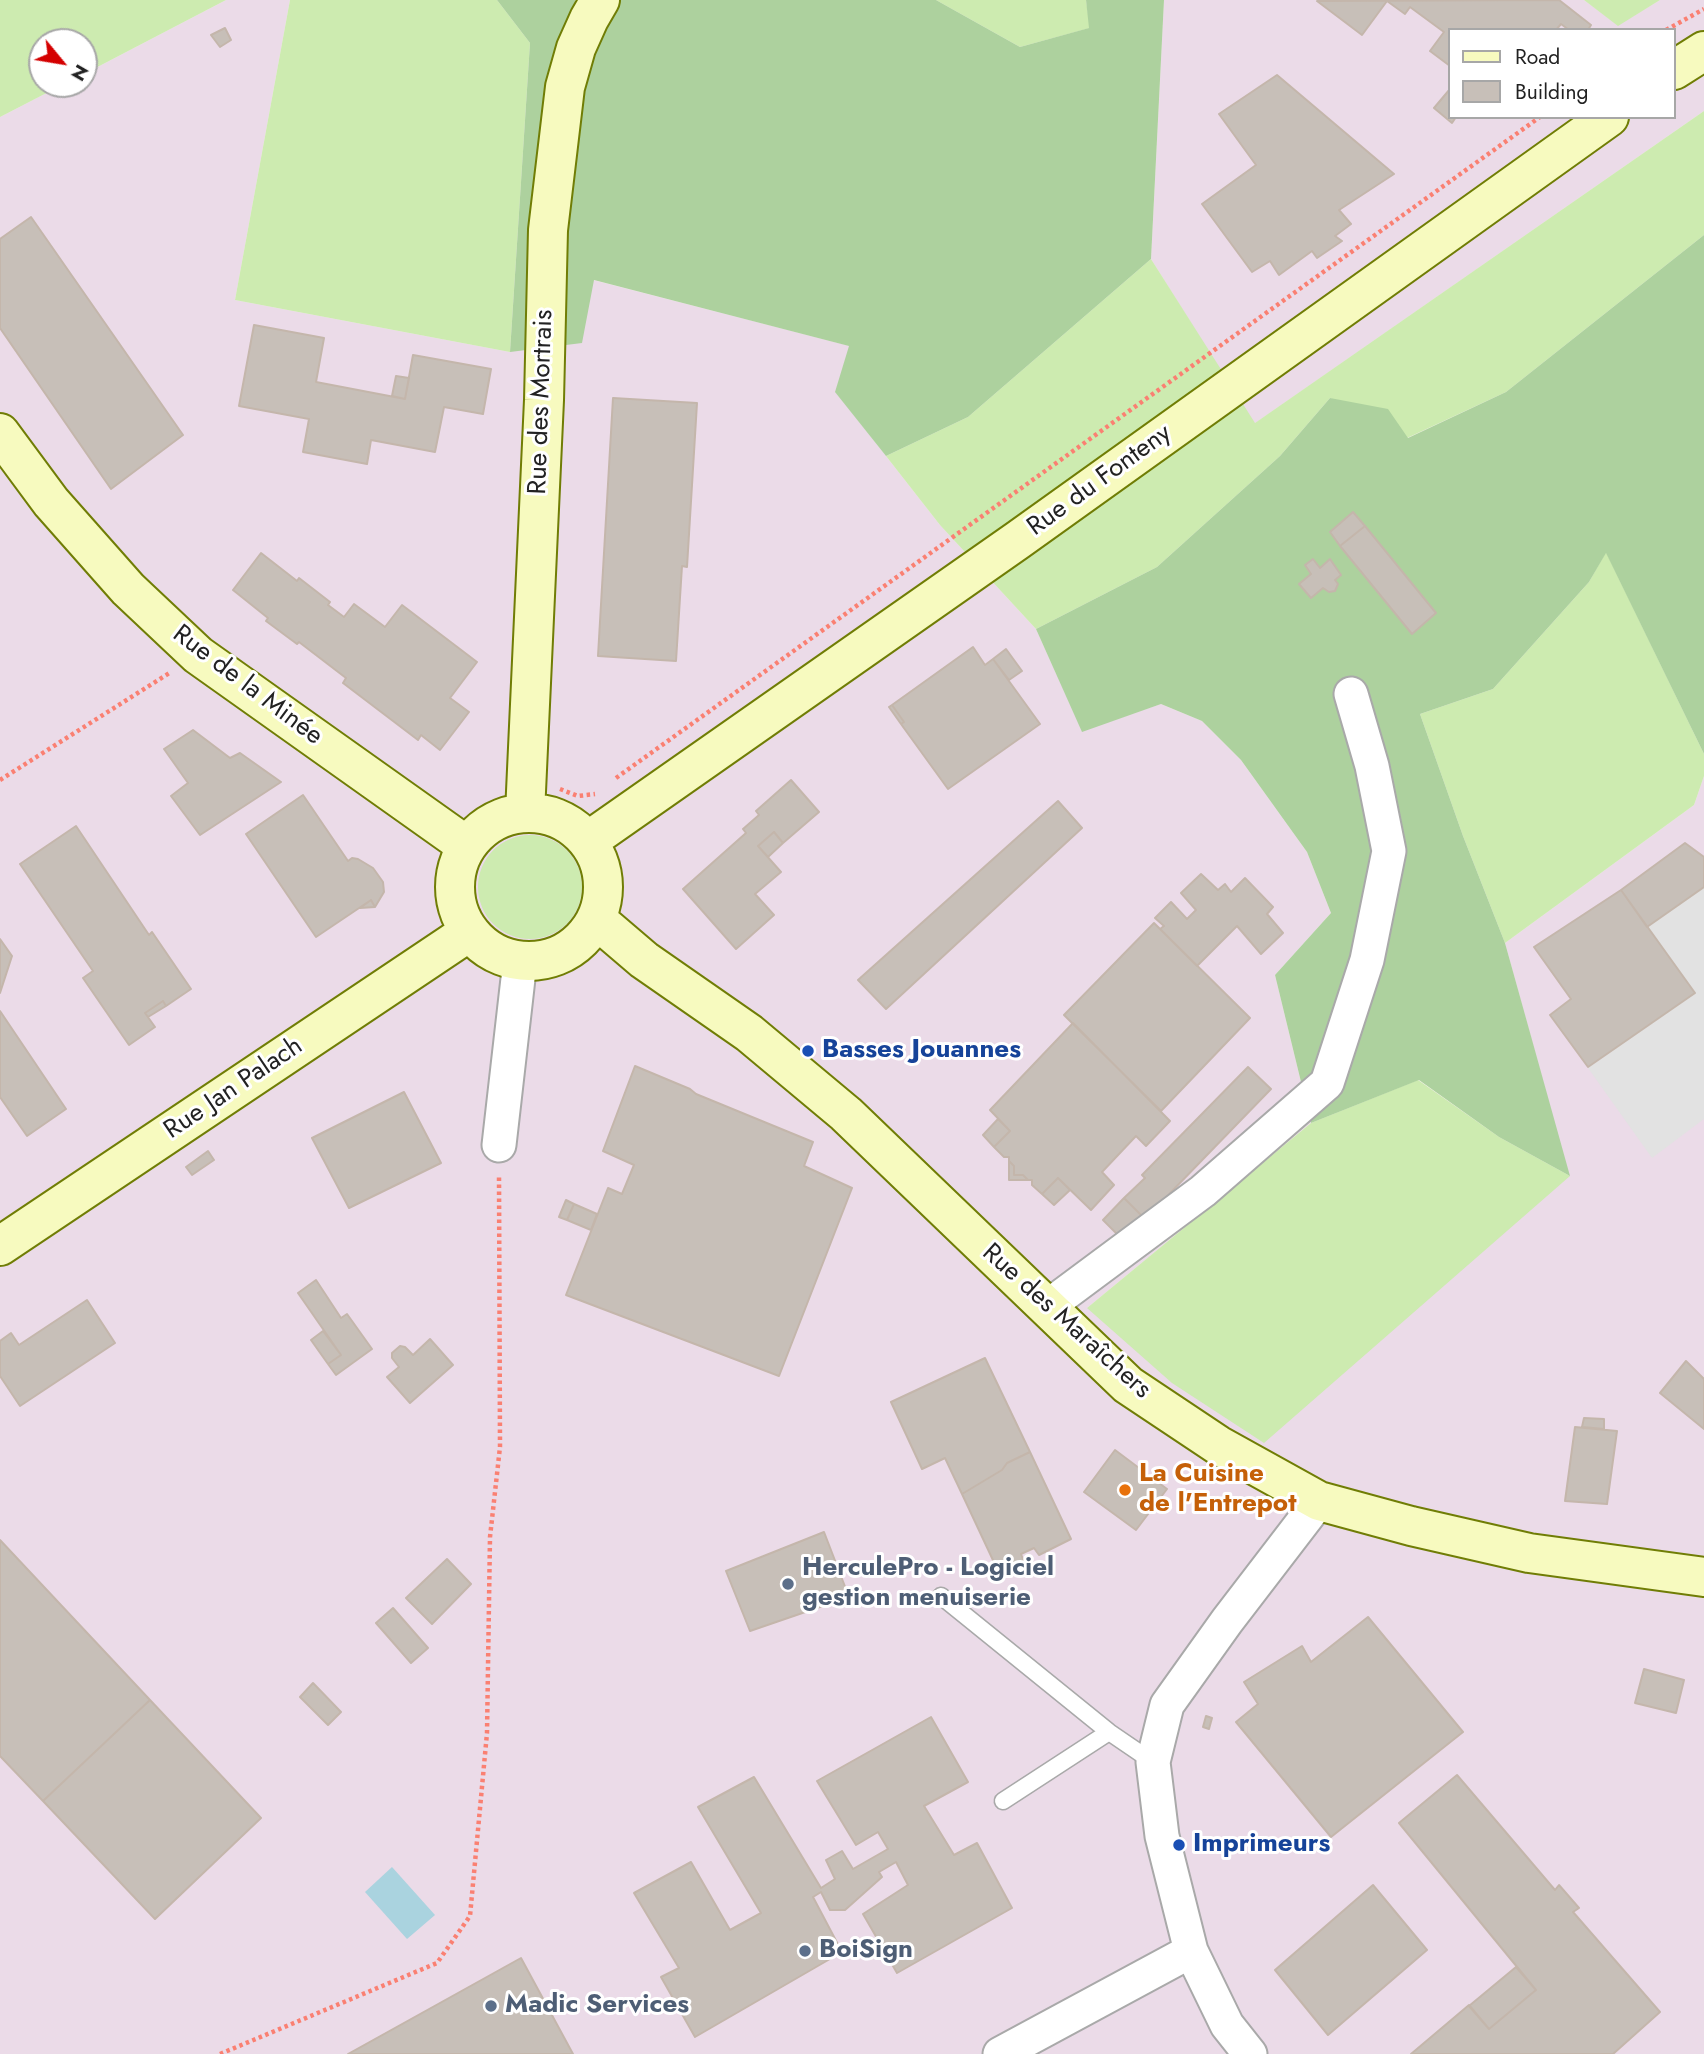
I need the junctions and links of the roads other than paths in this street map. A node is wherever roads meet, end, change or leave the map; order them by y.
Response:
1 (600, 0) edge
2 (1704, 51) edge
3 (1676, 69) edge
4 (1606, 119) edge
5 (0, 433) edge
6 (1351, 694) dead end
7 (525, 813) junction
8 (588, 841) junction
9 (467, 846) junction
10 (596, 919) junction
11 (469, 932) junction
12 (520, 961) junction
13 (499, 1145) road end
14 (0, 1246) edge
15 (1047, 1307) junction
16 (1319, 1501) junction
17 (1704, 1577) edge
18 (941, 1596) dead end
19 (1109, 1732) junction
20 (1153, 1762) junction
21 (1003, 1801) dead end
22 (1192, 1951) junction
23 (1000, 2054) edge
24 (1250, 2054) edge

1 - 7 street, Rue des Mortrais
2 - 3 street
4 - 8 street, Rue du Fonteny
5 - 9 street, Rue de la Minée
6 - 15 street
7 - 8 street
7 - 9 street
8 - 10 street
9 - 11 street
10 - 12 street
10 - 15 street, Rue des Maraîchers
11 - 12 street
11 - 14 street, Rue Jan Palach
12 - 13 street
15 - 16 street, Rue des Maraîchers
16 - 17 street, Rue des Maraîchers
16 - 20 street
18 - 19 lane
19 - 20 lane
19 - 21 lane
20 - 22 street
22 - 23 street
22 - 24 street

